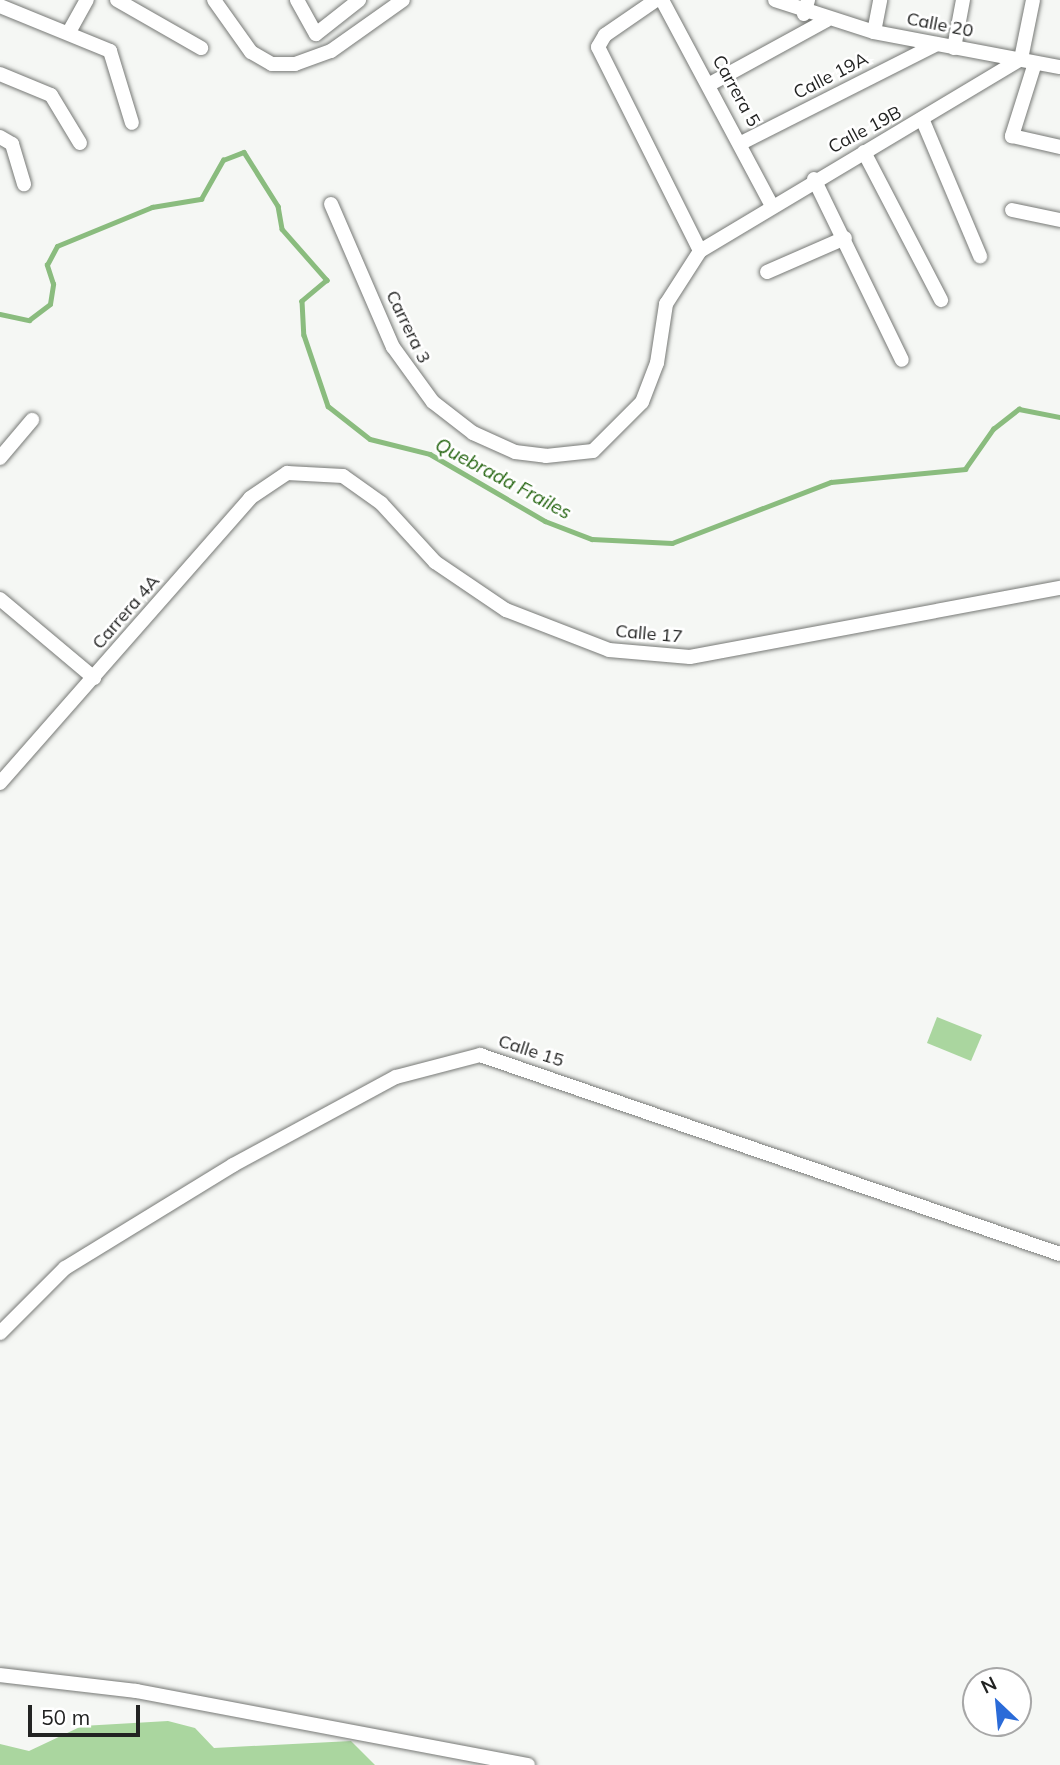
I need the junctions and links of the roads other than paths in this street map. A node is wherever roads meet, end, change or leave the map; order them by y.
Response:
1 (87, 0) edge
2 (117, 0) edge
3 (214, 0) edge
4 (297, 0) edge
5 (359, 0) edge
6 (403, 0) edge
7 (656, 0) edge
8 (662, 0) edge
9 (775, 0) edge
10 (880, 0) edge
11 (963, 0) edge
12 (1034, 0) edge
13 (0, 6) edge
14 (806, 7) edge
15 (827, 20) junction
16 (69, 32) junction
17 (874, 32) junction
18 (937, 44) junction
19 (201, 48) dead end
20 (954, 48) junction
21 (1028, 61) junction
22 (1060, 67) edge
23 (0, 74) edge
24 (710, 85) junction
25 (923, 121) junction
26 (132, 123) dead end
27 (0, 137) edge
28 (743, 142) junction
29 (80, 143) dead end
30 (1060, 147) edge
31 (864, 152) junction
32 (814, 179) junction
33 (24, 184) dead end
34 (331, 204) dead end
35 (771, 204) junction
36 (1012, 210) dead end
37 (1060, 220) edge
38 (724, 231) joint
39 (845, 238) junction
40 (700, 251) junction
41 (980, 256) dead end
42 (767, 272) dead end
43 (942, 299) dead end
44 (902, 360) dead end
45 (32, 421) dead end
46 (0, 458) edge
47 (287, 473) joint
48 (1060, 589) edge
49 (0, 599) edge
50 (94, 678) junction
51 (0, 783) edge
52 (1060, 1254) edge
53 (0, 1333) edge
54 (0, 1675) edge
55 (528, 1765) edge

1 - 16 street
2 - 19 street
3 - 6 street
4 - 5 street
7 - 40 street
8 - 24 street, Carrera 5
9 - 14 street, Calle 20
10 - 17 street
11 - 20 street
12 - 21 street
13 - 16 street
14 - 15 street, Calle 20
15 - 17 street, Calle 20
15 - 24 street
16 - 26 street
17 - 18 street, Calle 20
18 - 20 street, Calle 20
18 - 28 street, Calle 19A
20 - 21 street, Calle 20
21 - 22 street, Calle 20
21 - 25 street, Calle 19B
21 - 30 street
23 - 29 street
24 - 28 street, Carrera 5
25 - 31 street, Calle 19B
25 - 41 street
27 - 33 street
28 - 35 street, Carrera 5
31 - 32 street, Calle 19B
31 - 43 street
32 - 35 street, Calle 19B
32 - 39 street
34 - 40 street, Carrera 3
35 - 38 street, Calle 19B
36 - 37 street
38 - 40 street, Carrera 3
39 - 42 street
39 - 44 street
45 - 46 street
47 - 48 street, Calle 17
47 - 50 street, Carrera 4A
49 - 50 street
50 - 51 street, Carrera 4A
52 - 53 street, Calle 15
54 - 55 street

